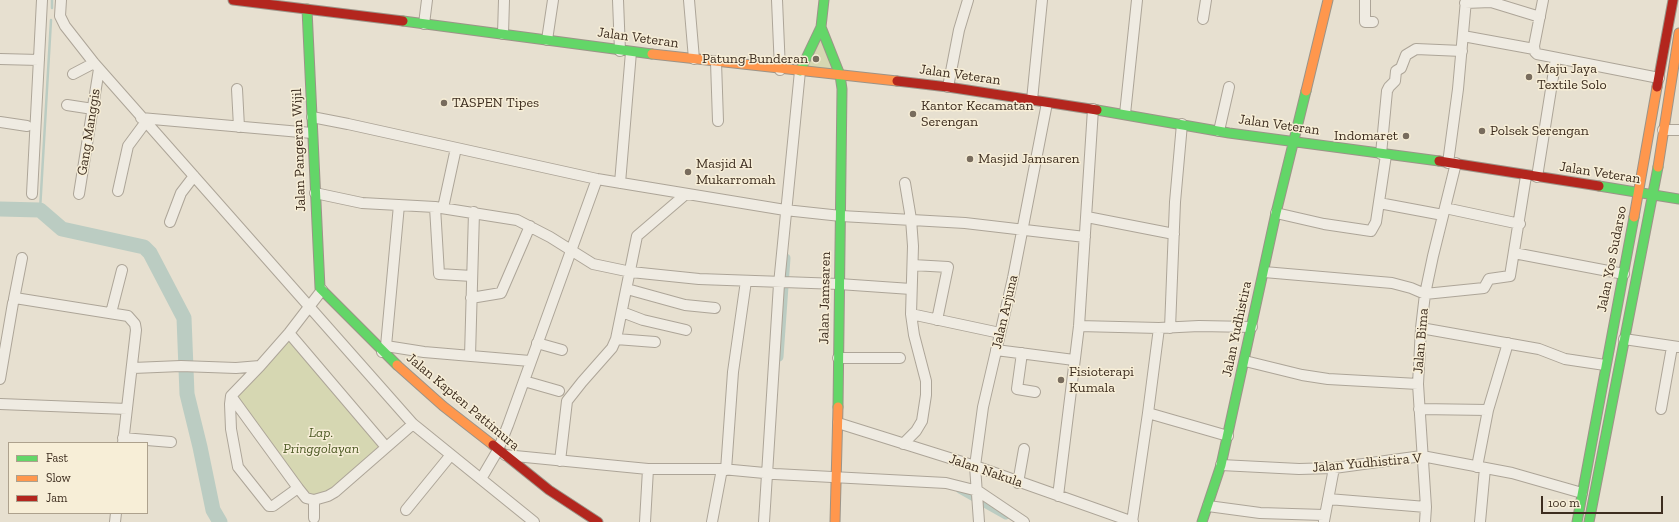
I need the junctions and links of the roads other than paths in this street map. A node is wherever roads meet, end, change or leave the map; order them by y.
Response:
1 (61, 0) edge
2 (233, 0) edge
3 (427, 0) edge
4 (504, 0) edge
5 (553, 0) edge
6 (618, 0) edge
7 (689, 0) edge
8 (777, 0) edge
9 (824, 0) edge
10 (968, 0) edge
11 (1042, 0) edge
12 (1137, 0) edge
13 (1206, 0) edge
14 (1328, 0) edge
15 (1365, 0) edge
16 (1543, 0) edge
17 (1673, 0) edge
18 (259, 1) edge
19 (1466, 1) edge
20 (1492, 1) edge
21 (42, 4) edge
22 (307, 9) junction
23 (60, 12) junction
24 (1540, 17) junction
25 (1203, 19) dead end
26 (1373, 22) dead end
27 (424, 24) junction
28 (821, 27) junction
29 (1679, 33) edge
30 (503, 34) junction
31 (1463, 36) junction
32 (547, 40) junction
33 (1665, 45) junction
34 (1678, 47) edge
35 (1534, 49) junction
36 (620, 51) junction
37 (1462, 51) junction
38 (631, 52) junction
39 (1556, 58) junction
40 (0, 59) edge
41 (694, 59) junction
42 (39, 60) junction
43 (716, 62) junction
44 (97, 66) junction
45 (780, 70) junction
46 (800, 72) junction
47 (73, 74) dead end
48 (840, 75) junction
49 (1659, 78) junction
50 (948, 87) junction
51 (1229, 87) dead end
52 (237, 89) dead end
53 (1032, 100) junction
54 (1048, 102) junction
55 (67, 105) dead end
56 (93, 109) junction
57 (1093, 109) junction
58 (1125, 114) junction
59 (312, 117) junction
60 (144, 120) junction
61 (718, 121) dead end
62 (0, 122) edge
63 (1182, 124) junction
64 (28, 126) dead end
65 (239, 126) junction
66 (1663, 130) junction
67 (1679, 130) edge
68 (1219, 131) junction
69 (312, 133) junction
70 (1293, 141) junction
71 (456, 148) junction
72 (1383, 154) junction
73 (1452, 163) junction
74 (194, 176) junction
75 (1526, 176) junction
76 (1537, 177) junction
77 (597, 179) junction
78 (620, 183) junction
79 (905, 183) dead end
80 (118, 191) dead end
81 (315, 193) junction
82 (1639, 193) junction
83 (32, 194) dead end
84 (79, 194) dead end
85 (686, 194) junction
86 (1653, 195) junction
87 (1679, 199) edge
88 (1379, 203) junction
89 (399, 204) junction
90 (439, 207) junction
91 (785, 210) junction
92 (1444, 211) junction
93 (474, 212) junction
94 (1276, 213) junction
95 (841, 216) junction
96 (1086, 217) junction
97 (911, 219) junction
98 (170, 222) dead end
99 (1520, 224) junction
100 (530, 226) junction
101 (1023, 228) junction
102 (1174, 234) junction
103 (1086, 237) junction
104 (570, 249) junction
105 (1514, 253) junction
106 (22, 258) dead end
107 (913, 265) junction
108 (122, 270) dead end
109 (631, 272) junction
110 (1264, 272) junction
111 (1624, 274) junction
112 (472, 276) junction
113 (746, 281) junction
114 (783, 282) junction
115 (839, 284) junction
116 (627, 289) junction
117 (911, 289) junction
118 (322, 290) junction
119 (1425, 294) junction
120 (14, 298) junction
121 (471, 298) junction
122 (310, 306) junction
123 (715, 308) dead end
124 (622, 312) junction
125 (111, 313) junction
126 (911, 314) junction
127 (937, 320) junction
128 (1078, 326) junction
129 (1252, 327) junction
130 (1159, 328) junction
131 (1170, 328) junction
132 (1421, 328) junction
133 (4, 329) edge
134 (686, 330) dead end
135 (289, 333) junction
136 (1000, 333) junction
137 (616, 339) junction
138 (1624, 339) junction
139 (655, 342) dead end
140 (538, 343) junction
141 (1508, 343) junction
142 (1676, 347) edge
143 (384, 349) junction
144 (562, 350) dead end
145 (996, 350) junction
146 (1022, 354) junction
147 (470, 356) junction
148 (838, 358) junction
149 (900, 358) dead end
150 (1074, 360) junction
151 (530, 361) junction
152 (1245, 361) junction
153 (1605, 365) junction
154 (260, 366) junction
155 (133, 368) junction
156 (0, 379) edge
157 (524, 381) junction
158 (1418, 384) junction
159 (560, 391) dead end
160 (1035, 392) dead end
161 (232, 396) junction
162 (0, 404) edge
163 (127, 409) junction
164 (1419, 409) junction
165 (1661, 409) dead end
166 (1488, 410) junction
167 (1148, 413) junction
168 (1597, 415) junction
169 (1609, 417) junction
170 (838, 423) junction
171 (413, 424) junction
172 (1228, 436) junction
173 (123, 441) edge
174 (171, 442) dead end
175 (903, 444) junction
176 (386, 447) junction
177 (1024, 449) dead end
178 (502, 452) junction
179 (450, 456) junction
180 (1422, 456) junction
181 (560, 461) junction
182 (1220, 465) junction
183 (974, 466) junction
184 (1481, 467) junction
185 (1334, 468) junction
186 (648, 469) junction
187 (724, 469) junction
188 (771, 474) junction
189 (481, 479) junction
190 (837, 480) junction
191 (1018, 482) junction
192 (298, 488) junction
193 (1582, 493) junction
194 (978, 496) junction
195 (1058, 496) junction
196 (1328, 499) junction
197 (314, 500) junction
198 (1208, 506) junction
199 (1426, 507) junction
200 (406, 510) dead end
201 (314, 518) dead end
202 (1324, 519) edge
203 (534, 522) edge
204 (598, 522) edge
205 (645, 522) edge
206 (712, 522) edge
207 (764, 522) edge
208 (835, 522) edge
209 (979, 522) edge
210 (1024, 522) edge
211 (1132, 522) edge
212 (1202, 522) edge
213 (1425, 522) edge
214 (1480, 522) edge
215 (1577, 522) edge
216 (1589, 522) edge

1 - 23 street
2 - 18 main road, Jalan Veteran
3 - 27 street
4 - 30 street
5 - 32 street
6 - 36 street
7 - 41 street
8 - 45 street
9 - 28 main road
10 - 50 street
11 - 53 street
12 - 58 street
13 - 25 street
14 - 70 main road, Jalan Yudhistira
15 - 26 street
16 - 24 street
17 - 33 main road, Jalan Yos Sudarso
18 - 22 main road, Jalan Veteran
19 - 20 street
19 - 31 street, Jalan Bima
20 - 24 street
21 - 23 street
21 - 42 street
22 - 27 main road, Jalan Veteran
22 - 59 main road, Jalan Pangeran Wijil
23 - 44 street
24 - 35 street
27 - 30 main road, Jalan Veteran
28 - 46 main road
28 - 48 main road, Jalan Jamsaren
29 - 34 main road, Jalan Yos Sudarso
30 - 32 main road, Jalan Veteran
31 - 35 street
31 - 37 street, Jalan Bima
32 - 36 main road, Jalan Veteran
33 - 34 street
33 - 49 main road, Jalan Yos Sudarso
34 - 66 main road, Jalan Yos Sudarso
35 - 39 street
36 - 38 main road, Jalan Veteran
37 - 72 street
37 - 73 street, Jalan Bima
38 - 41 main road, Jalan Veteran
38 - 78 street
39 - 49 street
39 - 76 street
40 - 42 street
41 - 43 main road, Jalan Veteran
42 - 83 street
43 - 45 main road, Jalan Veteran
43 - 61 street
44 - 47 street
44 - 56 street, Gang Manggis
44 - 60 street
45 - 46 main road, Jalan Veteran
46 - 48 main road, Jalan Veteran
46 - 91 street
48 - 50 main road, Jalan Veteran
48 - 95 main road, Jalan Jamsaren
49 - 82 main road, Jalan Yos Sudarso
50 - 53 main road, Jalan Veteran
51 - 68 street
52 - 65 street
53 - 54 main road, Jalan Veteran
54 - 57 main road, Jalan Veteran
54 - 101 street, Jalan Arjuna
55 - 56 street
56 - 84 street, Gang Manggis
57 - 58 main road, Jalan Veteran
57 - 96 street
58 - 63 main road, Jalan Veteran
59 - 69 main road, Jalan Pangeran Wijil
59 - 71 street
60 - 65 street
60 - 74 street
60 - 80 street
62 - 64 street
63 - 68 main road, Jalan Veteran
63 - 102 street
65 - 69 street
66 - 67 street
66 - 86 main road, Jalan Yos Sudarso
68 - 70 main road, Jalan Veteran
69 - 81 main road, Jalan Pangeran Wijil
70 - 72 main road, Jalan Veteran
70 - 94 main road, Jalan Yudhistira
71 - 77 street
71 - 90 street
72 - 73 main road, Jalan Veteran
72 - 88 street
73 - 75 main road, Jalan Veteran
73 - 92 street, Jalan Bima
74 - 98 street
74 - 122 street
75 - 76 main road, Jalan Veteran
75 - 99 street
76 - 82 main road, Jalan Veteran
77 - 78 street
77 - 104 street
78 - 85 street
79 - 97 street
81 - 89 street
81 - 118 main road, Jalan Pangeran Wijil
82 - 86 main road, Jalan Veteran
82 - 111 main road, Jalan Yos Sudarso
85 - 91 street
85 - 109 street
86 - 87 main road, Jalan Veteran
86 - 138 main road, Jalan Yos Sudarso
88 - 92 street
88 - 94 street
89 - 90 street
89 - 143 street
90 - 93 street
90 - 112 street
91 - 95 street
91 - 114 street
92 - 99 street
92 - 119 street, Jalan Bima
93 - 100 street
93 - 112 street
94 - 110 main road, Jalan Yudhistira
95 - 97 street
95 - 115 main road, Jalan Jamsaren
96 - 102 street
96 - 103 street
97 - 101 street
97 - 107 street
99 - 105 street
100 - 104 street
100 - 121 street
101 - 103 street
101 - 136 street, Jalan Arjuna
102 - 131 street
103 - 128 street
104 - 109 street
104 - 140 street
105 - 111 street
105 - 119 street
106 - 120 street
107 - 117 street
107 - 127 street
108 - 125 street
109 - 113 street
109 - 116 street
110 - 119 street
110 - 129 main road, Jalan Yudhistira
111 - 153 main road, Jalan Yos Sudarso
112 - 121 street
113 - 114 street
113 - 187 street
114 - 115 street
114 - 188 street
115 - 117 street
115 - 148 main road, Jalan Jamsaren
116 - 123 street
116 - 124 street
117 - 126 street
118 - 122 street
118 - 143 main road, Jalan Kapten Pattimura
119 - 132 street, Jalan Bima
120 - 125 street
120 - 133 street
121 - 147 street
122 - 135 street
122 - 171 street
124 - 134 street
124 - 137 street
125 - 155 street
126 - 127 street
126 - 175 street
127 - 136 street
128 - 130 street
128 - 150 street
129 - 131 street
129 - 152 main road, Jalan Yudhistira
130 - 131 street
130 - 167 street
132 - 141 street
132 - 158 street, Jalan Bima
133 - 156 street
135 - 154 street
135 - 176 street
136 - 145 street, Jalan Arjuna
137 - 139 street
137 - 181 street
138 - 142 street
138 - 169 main road, Jalan Yos Sudarso
140 - 144 street
140 - 151 street
141 - 153 street
141 - 166 street
142 - 165 street
143 - 147 street
143 - 178 main road, Jalan Kapten Pattimura
145 - 146 street
145 - 183 street, Jalan Arjuna
146 - 150 street
146 - 160 street
147 - 151 street
148 - 149 street
148 - 170 main road, Jalan Jamsaren
150 - 195 street
151 - 157 street
152 - 158 street
152 - 172 main road, Jalan Yudhistira
153 - 168 main road, Jalan Yos Sudarso
154 - 155 street
154 - 161 street
155 - 163 street
157 - 159 street
157 - 178 street
158 - 164 street, Jalan Bima
161 - 192 street
161 - 192 street
162 - 163 street
163 - 173 street
164 - 166 street
164 - 180 street, Jalan Bima
166 - 184 street
167 - 172 street
167 - 211 street
168 - 169 main road
168 - 193 main road, Jalan Yos Sudarso
169 - 216 main road, Jalan Yos Sudarso
170 - 175 street, Jalan Nakula
170 - 190 main road, Jalan Jamsaren
171 - 176 street
171 - 179 street
172 - 182 main road, Jalan Yudhistira
173 - 174 street
175 - 183 street, Jalan Nakula
176 - 197 street
177 - 191 street
178 - 181 street
178 - 189 street
178 - 204 main road, Jalan Kapten Pattimura
179 - 189 street
179 - 200 street
180 - 184 street, Jalan Yudhistira V
180 - 185 street, Jalan Yudhistira V
180 - 199 street, Jalan Bima
181 - 186 street
182 - 185 street, Jalan Yudhistira V
182 - 198 main road, Jalan Yudhistira
183 - 191 street, Jalan Nakula
183 - 194 street, Jalan Arjuna
184 - 193 street, Jalan Yudhistira V
184 - 214 street
185 - 196 street
186 - 187 street
186 - 205 street
187 - 188 street
187 - 206 street
188 - 190 street
188 - 207 street
189 - 203 street
190 - 194 street
190 - 208 main road, Jalan Jamsaren
191 - 195 street, Jalan Nakula
192 - 197 street
193 - 215 main road, Jalan Yos Sudarso
194 - 209 street, Jalan Arjuna
194 - 210 street
195 - 211 street, Jalan Nakula
196 - 199 street
196 - 202 street
197 - 201 street
198 - 202 street
198 - 212 main road, Jalan Yudhistira
199 - 213 street, Jalan Bima

